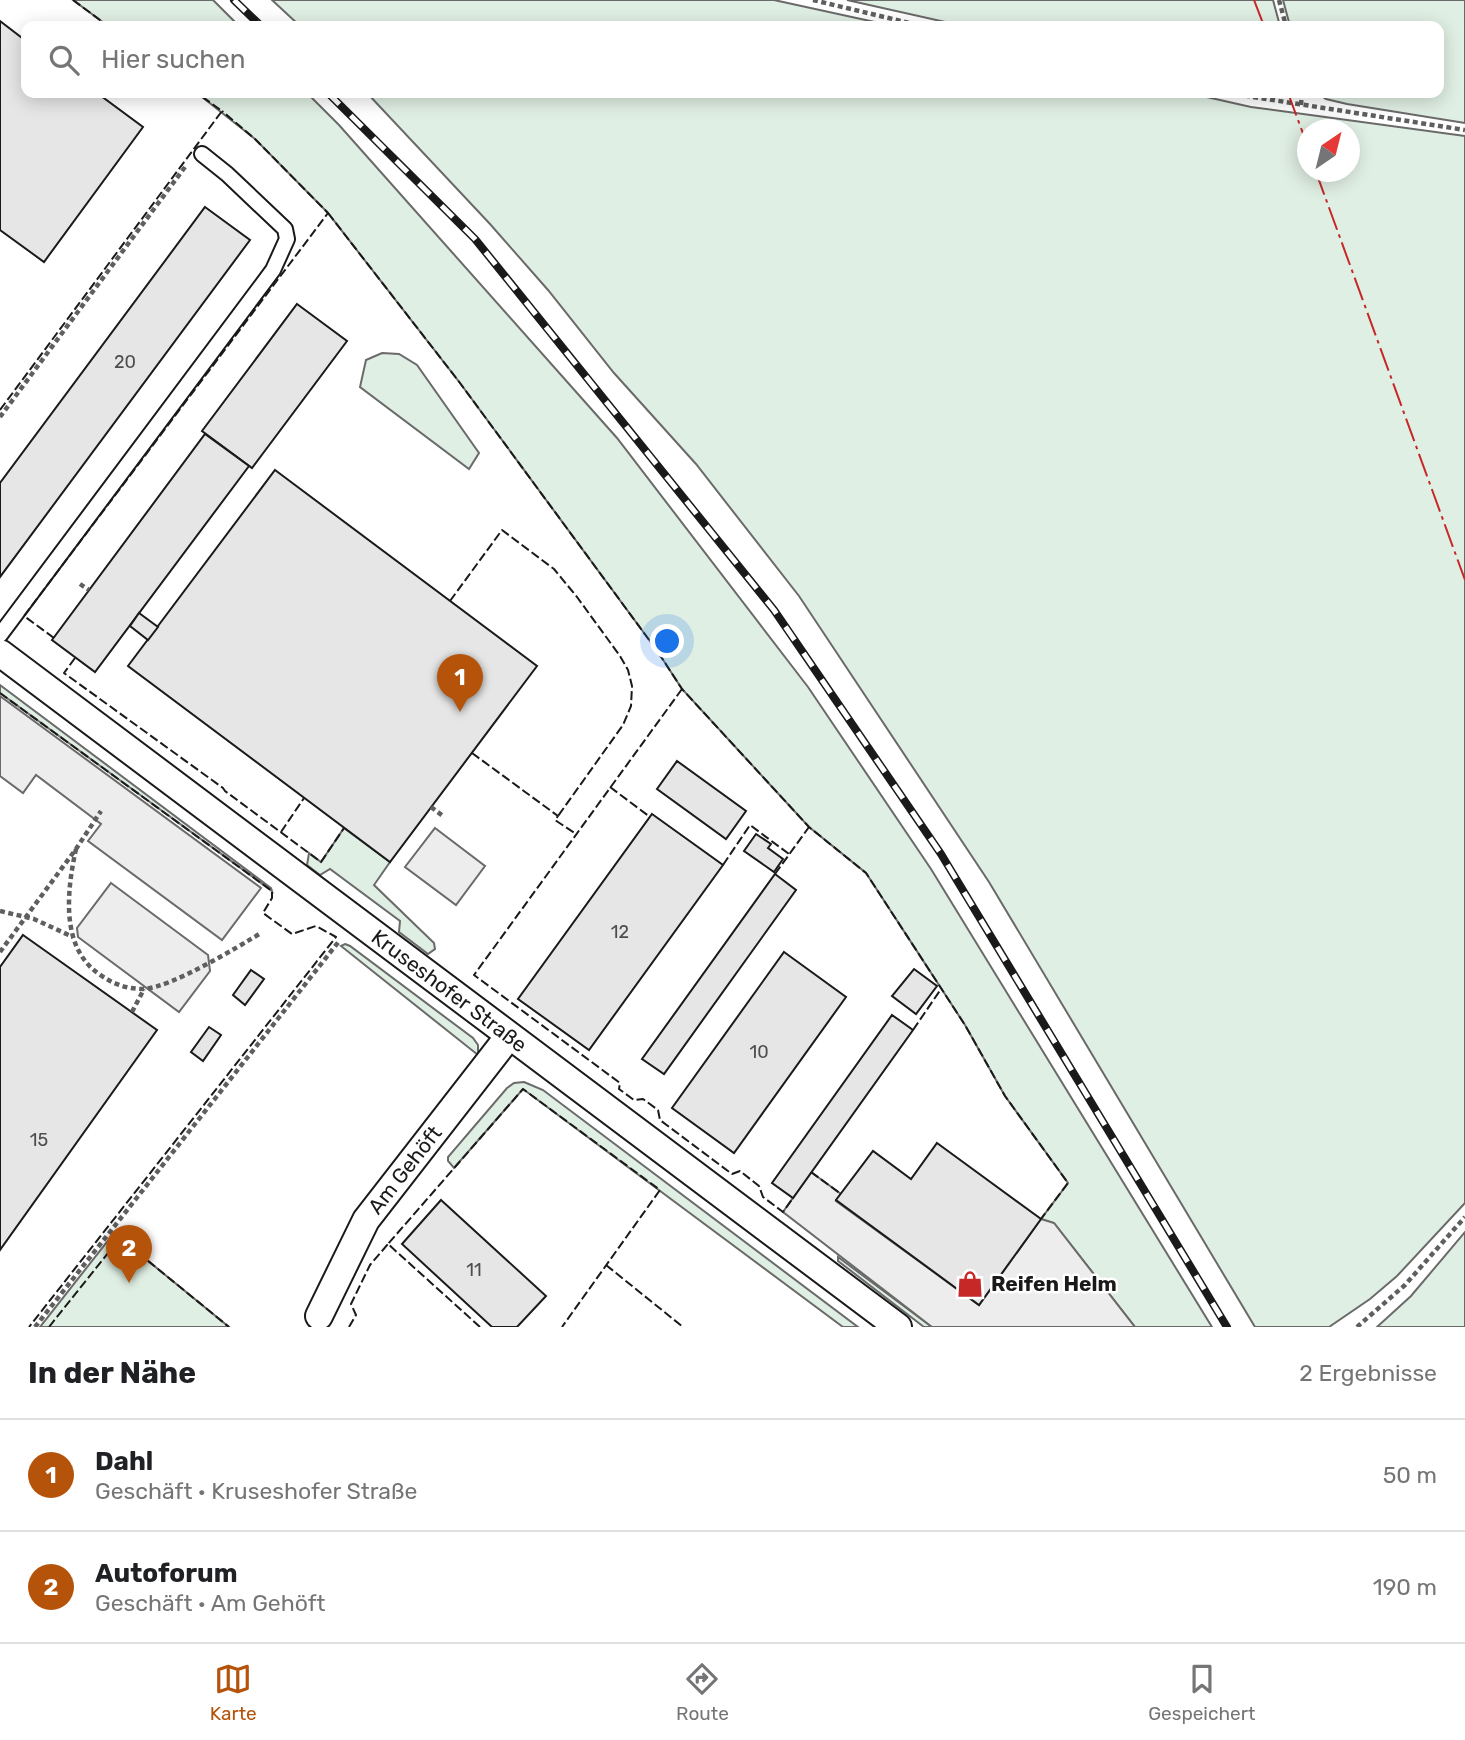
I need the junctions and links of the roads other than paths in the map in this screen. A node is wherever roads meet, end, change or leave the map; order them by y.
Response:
1 (202, 153) road end
2 (0, 635) edge
3 (0, 653) edge
4 (509, 1036) junction
5 (318, 1316) dead end
6 (898, 1327) edge

1 - 2 lane
3 - 4 street, Kruseshofer Straße
4 - 5 street, Am Gehöft
4 - 6 street, Kruseshofer Straße

